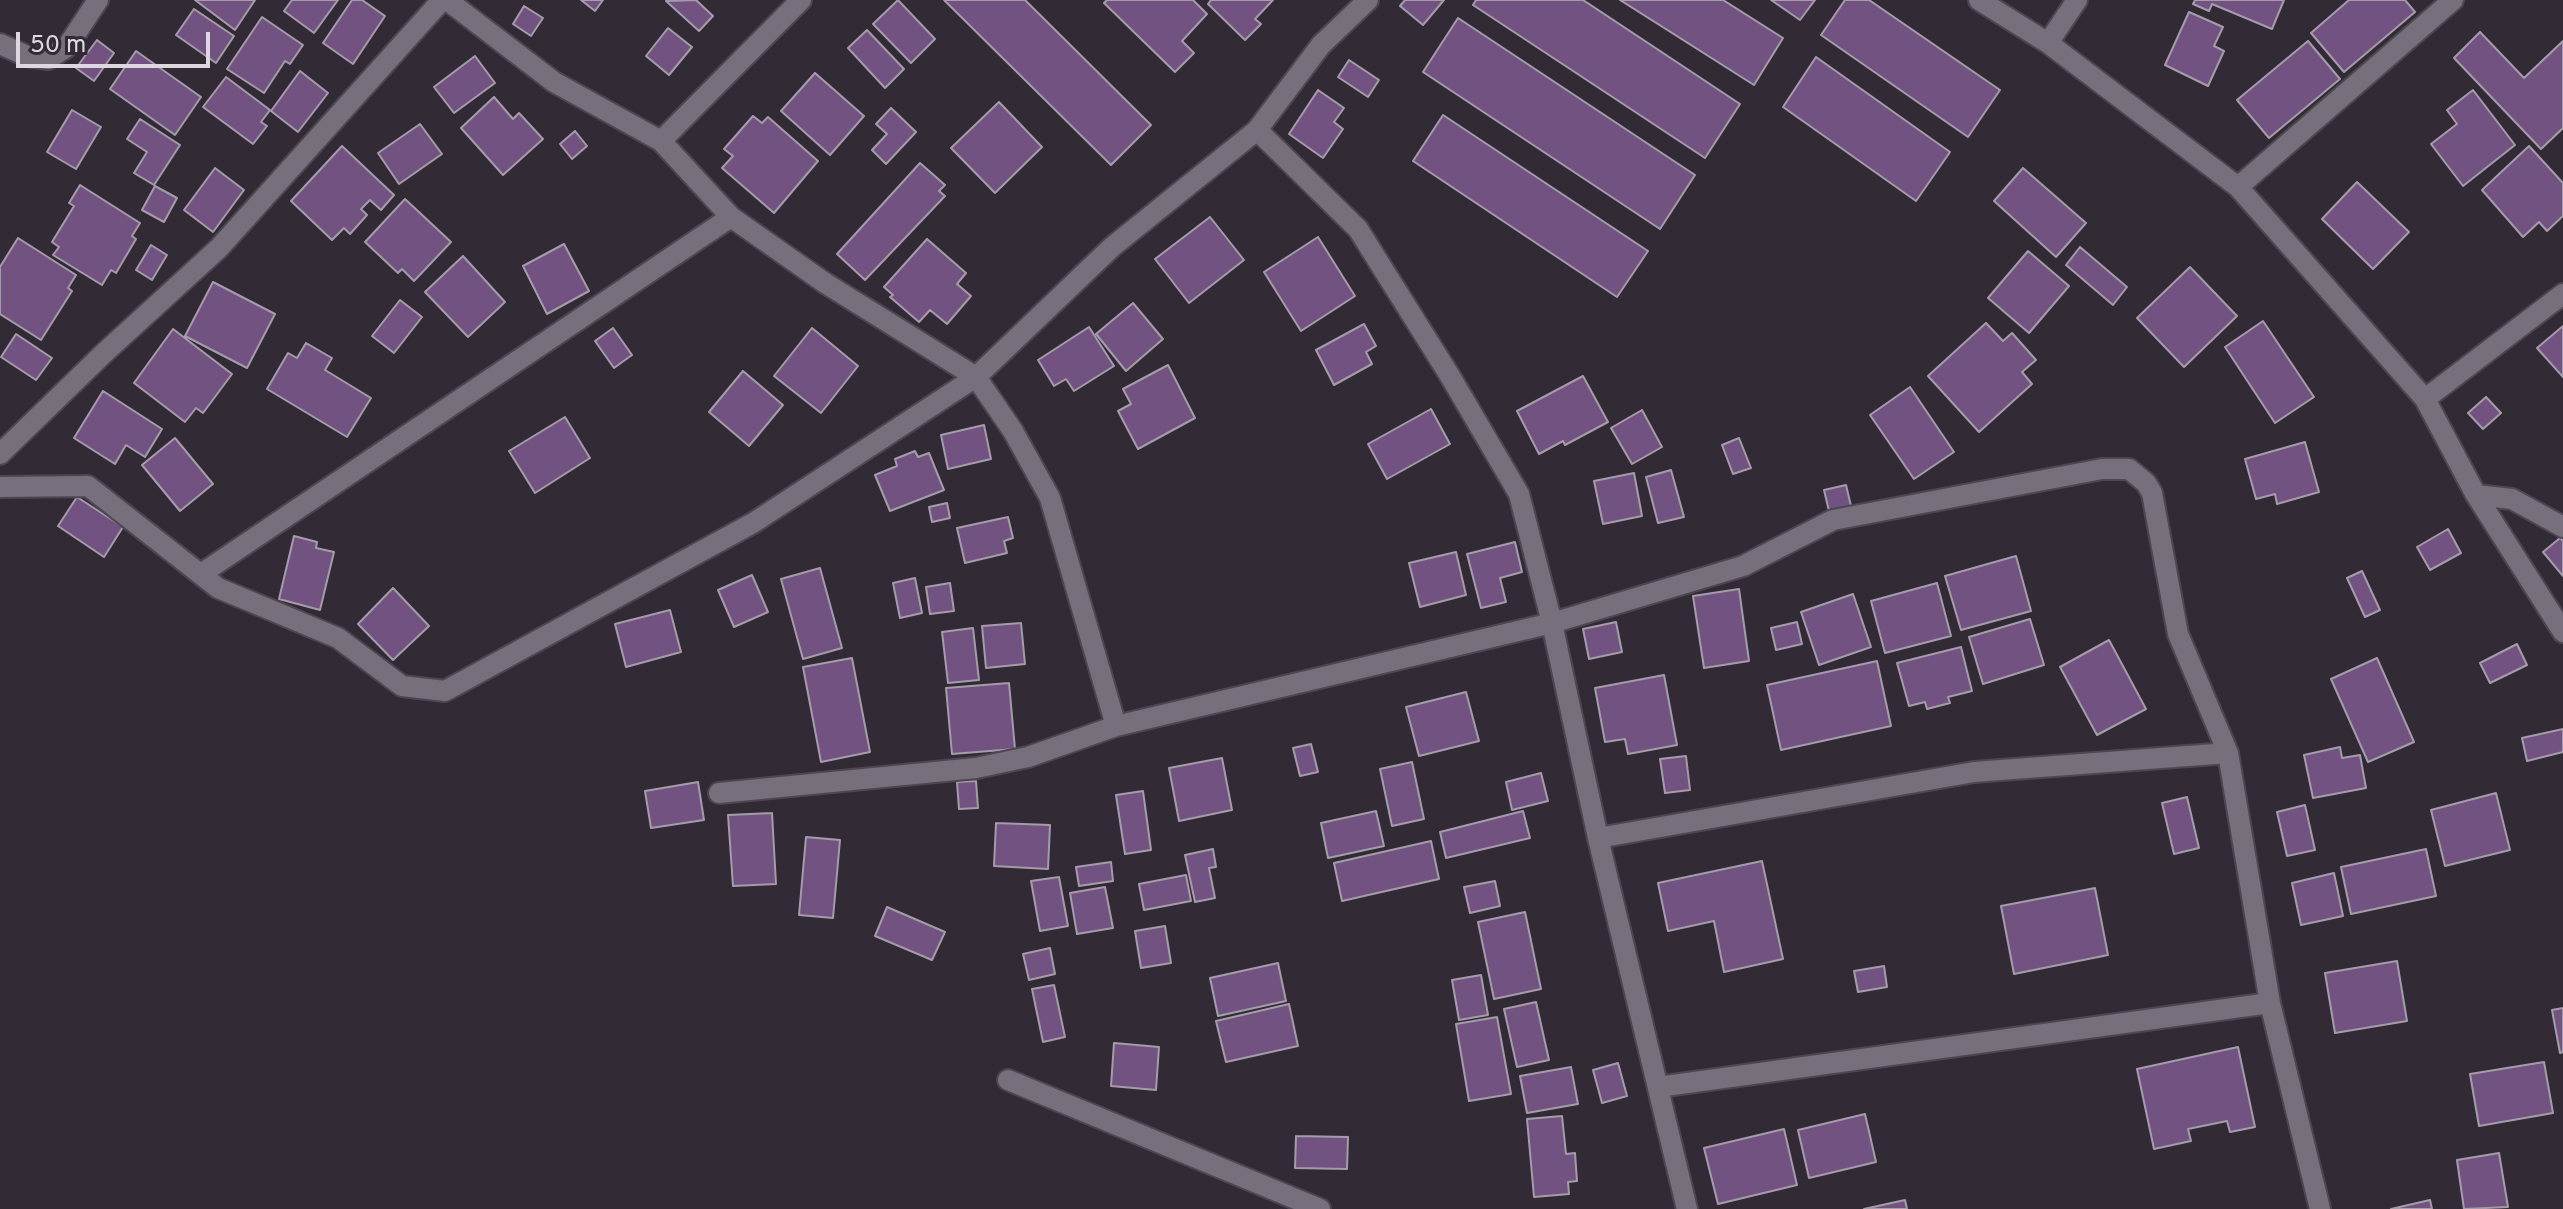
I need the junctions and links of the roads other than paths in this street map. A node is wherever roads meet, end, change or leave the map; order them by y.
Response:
1 (98, 0) edge
2 (445, 0) edge
3 (801, 0) edge
4 (1368, 0) edge
5 (1979, 0) edge
6 (2077, 0) edge
7 (2453, 0) edge
8 (2048, 43) junction
9 (0, 44) edge
10 (1257, 130) junction
11 (661, 141) junction
12 (2238, 187) junction
13 (731, 217) junction
14 (2563, 294) edge
15 (976, 377) junction
16 (2425, 399) junction
17 (0, 454) edge
18 (0, 487) edge
19 (2476, 495) junction
20 (2563, 527) edge
21 (201, 574) junction
22 (1552, 623) junction
23 (2563, 632) edge
24 (1116, 726) junction
25 (2228, 753) junction
26 (719, 793) dead end
27 (1598, 838) junction
28 (2270, 1003) junction
29 (1008, 1080) dead end
30 (1658, 1087) junction
31 (1320, 1209) edge
32 (1687, 1209) edge
33 (2320, 1209) edge

1 - 9 street
2 - 11 street
2 - 17 street
3 - 11 street
4 - 10 street
5 - 8 street
6 - 8 street
7 - 12 street
8 - 12 street
10 - 15 street
10 - 22 street
11 - 13 street
12 - 16 street
13 - 15 street
13 - 21 street
14 - 16 street
15 - 21 street
15 - 24 street
16 - 19 street
18 - 21 street
19 - 20 street
19 - 23 street
22 - 24 street
22 - 25 street
22 - 27 street
24 - 26 street
25 - 27 street
25 - 28 street
27 - 30 street
28 - 30 street
28 - 33 street
29 - 31 street
30 - 32 street

